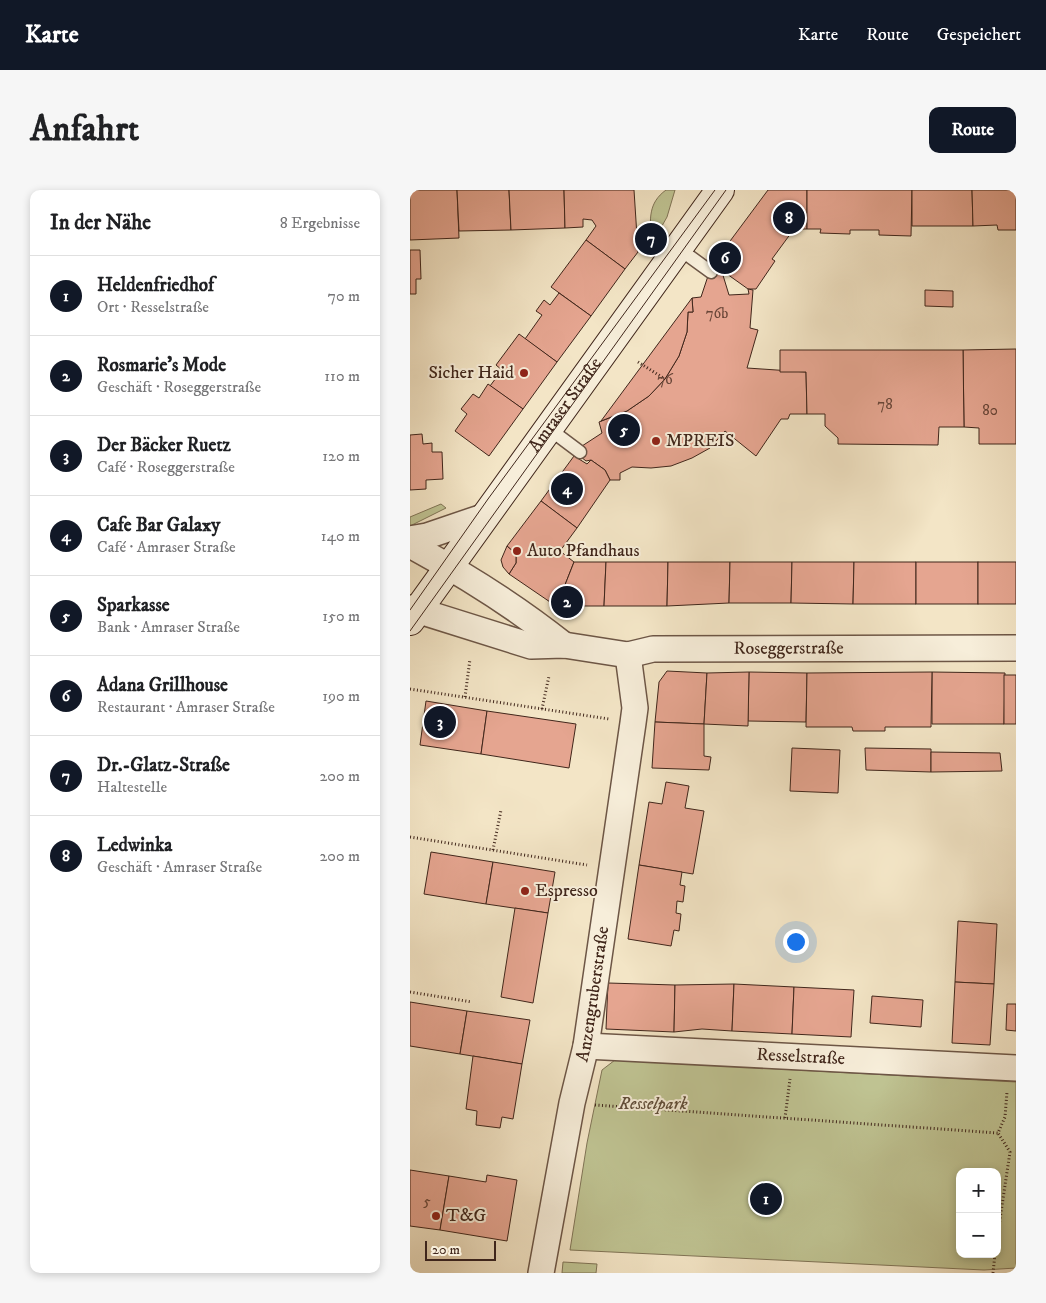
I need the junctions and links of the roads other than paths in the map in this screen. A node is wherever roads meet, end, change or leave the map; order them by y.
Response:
1 (720, 190) edge
2 (678, 248) junction
3 (711, 272) dead end
4 (548, 428) junction
5 (580, 452) dead end
6 (483, 517) junction
7 (410, 539) edge
8 (410, 545) edge
9 (449, 566) junction
10 (412, 613) edge
11 (564, 645) junction
12 (1016, 648) edge
13 (628, 655) junction
14 (586, 1046) junction
15 (1012, 1067) edge
16 (541, 1273) edge

1 - 2 street, Amraser Straße
2 - 3 lane
2 - 4 street, Amraser Straße
4 - 5 lane
4 - 6 street, Amraser Straße
6 - 7 street
6 - 9 street, Amraser Straße
8 - 9 street, Roseggerstraße
9 - 10 street, Amraser Straße
9 - 11 street, Roseggerstraße
10 - 11 street, Roseggerstraße
11 - 13 street, Roseggerstraße
12 - 13 street, Roseggerstraße
13 - 14 street, Anzengruberstraße
14 - 15 street, Resselstraße
14 - 16 street, Anzengruberstraße

